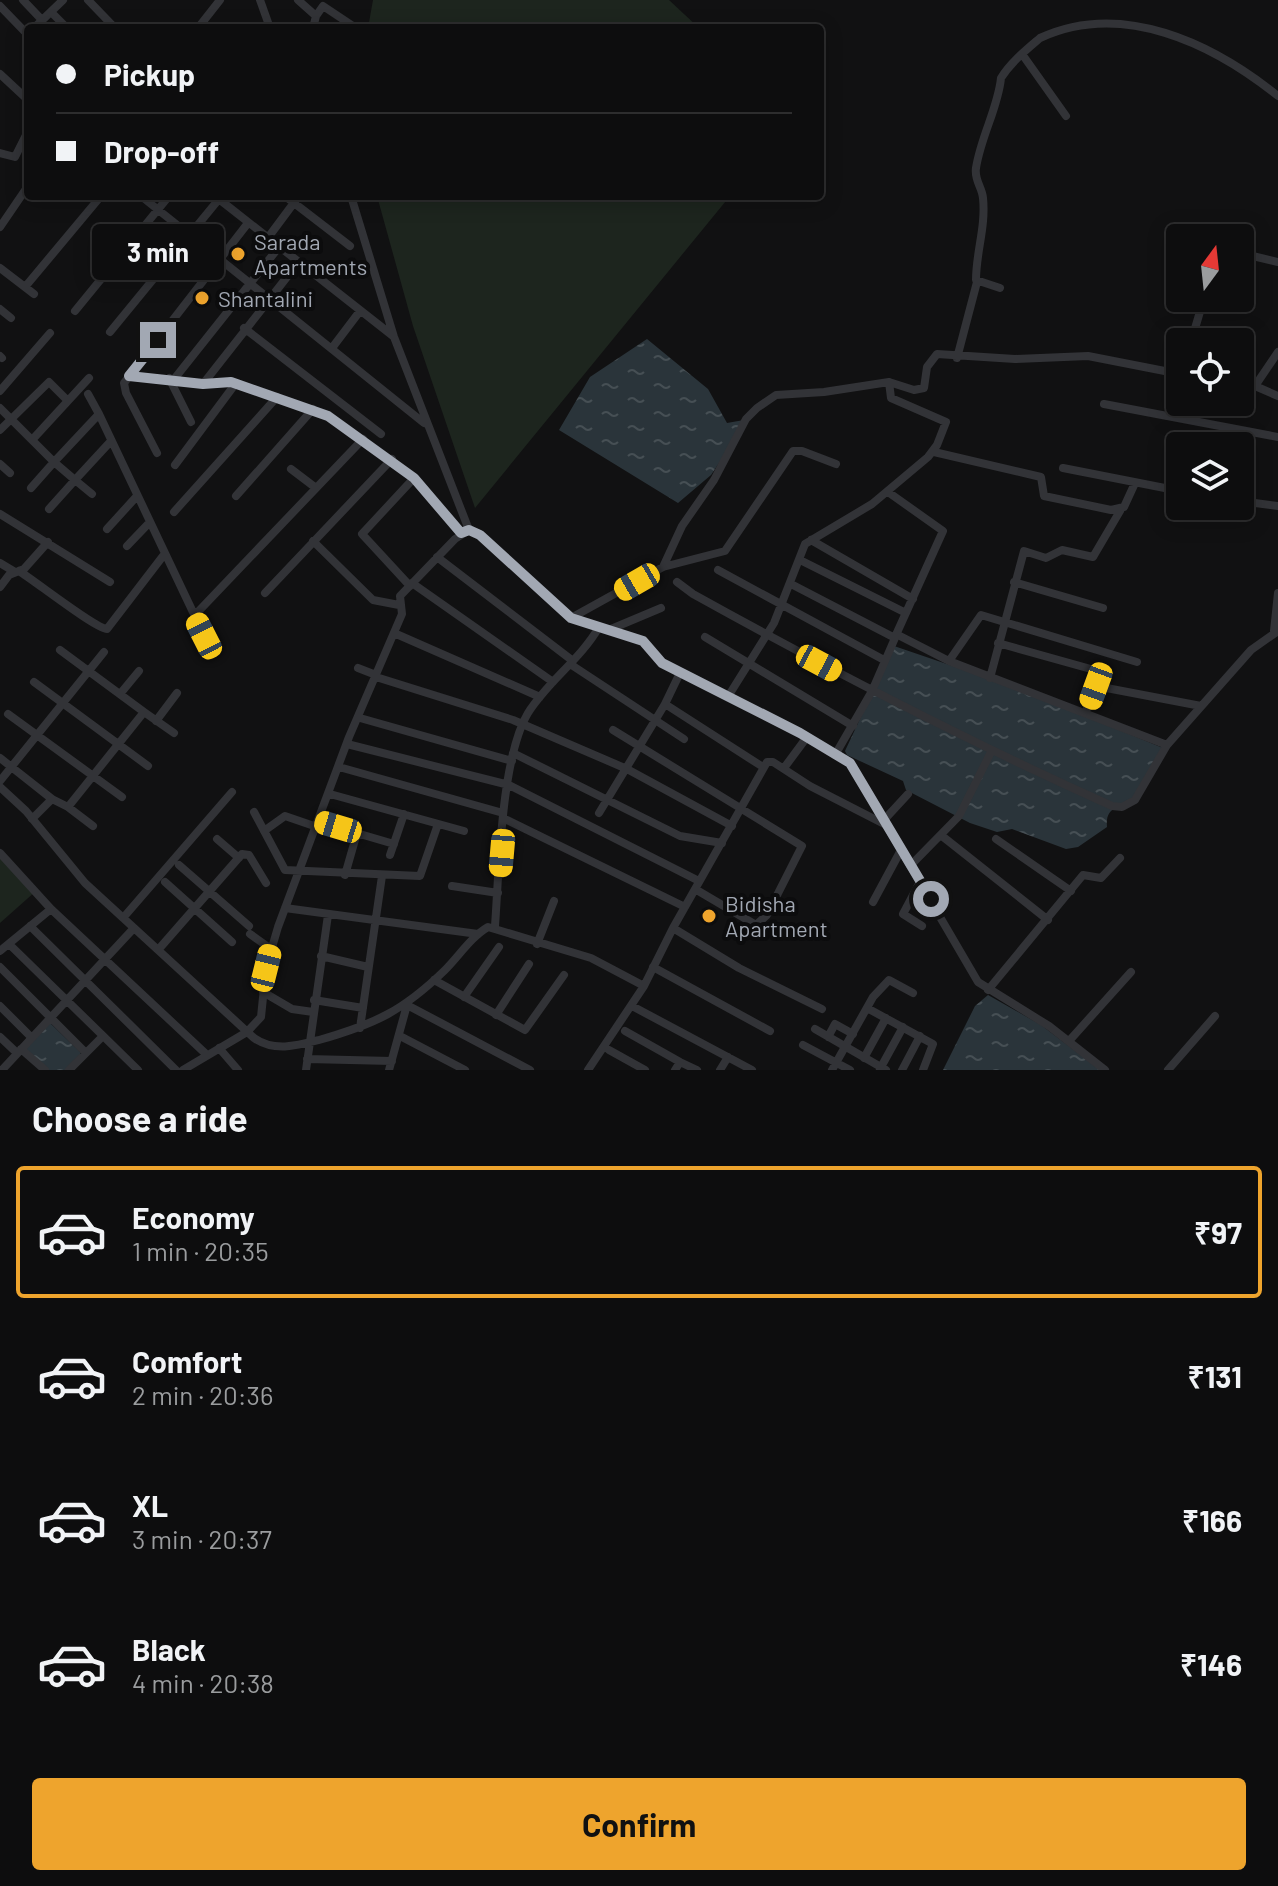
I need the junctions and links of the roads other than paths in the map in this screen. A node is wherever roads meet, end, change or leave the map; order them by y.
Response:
1 (23, 0) edge
2 (63, 0) edge
3 (88, 0) edge
4 (220, 0) edge
5 (260, 0) edge
6 (298, 0) edge
7 (336, 0) edge
8 (0, 6) edge
9 (329, 9) junction
10 (51, 12) junction
11 (1119, 13) dead end
12 (1082, 14) dead end
13 (316, 16) junction
14 (42, 20) junction
15 (38, 24) edge
16 (63, 24) edge
17 (111, 24) edge
18 (201, 24) edge
19 (269, 24) edge
20 (314, 24) edge
21 (350, 24) edge
22 (24, 31) edge
23 (1022, 54) junction
24 (0, 74) edge
25 (24, 96) edge
26 (1278, 96) edge
27 (1066, 116) dead end
28 (24, 139) edge
29 (0, 153) edge
30 (24, 192) edge
31 (98, 200) edge
32 (146, 200) edge
33 (166, 200) edge
34 (216, 200) edge
35 (219, 200) edge
36 (296, 200) edge
37 (352, 200) edge
38 (158, 209) junction
39 (248, 223) junction
40 (0, 227) edge
41 (192, 236) junction
42 (267, 239) junction
43 (350, 246) dead end
44 (279, 247) junction
45 (1254, 256) edge
46 (221, 259) junction
47 (1278, 262) edge
48 (298, 263) junction
49 (0, 268) edge
50 (249, 282) junction
51 (977, 282) junction
52 (25, 287) junction
53 (1000, 288) dead end
54 (34, 294) dead end
55 (268, 297) junction
56 (0, 309) edge
57 (75, 311) dead end
58 (360, 311) junction
59 (11, 318) dead end
60 (244, 328) junction
61 (110, 332) dead end
62 (50, 333) dead end
63 (394, 337) junction
64 (332, 348) junction
65 (1278, 352) edge
66 (957, 358) junction
67 (1166, 371) edge
68 (129, 376) junction
69 (89, 378) dead end
70 (172, 378) junction
71 (889, 382) junction
72 (236, 383) junction
73 (203, 384) junction
74 (1255, 386) joint
75 (0, 391) edge
76 (88, 394) dead end
77 (1278, 396) edge
78 (277, 397) junction
79 (68, 401) junction
80 (1104, 404) dead end
81 (0, 408) edge
82 (313, 409) junction
83 (350, 413) junction
84 (99, 414) junction
85 (11, 419) junction
86 (191, 422) dead end
87 (424, 423) junction
88 (342, 424) junction
89 (0, 430) edge
90 (381, 434) dead end
91 (1278, 437) edge
92 (363, 439) junction
93 (32, 440) junction
94 (111, 441) junction
95 (934, 452) junction
96 (157, 453) dead end
97 (392, 459) junction
98 (54, 462) junction
99 (0, 464) edge
100 (836, 464) dead end
101 (175, 465) dead end
102 (1063, 468) dead end
103 (291, 469) dead end
104 (10, 473) dead end
105 (414, 478) junction
106 (75, 480) junction
107 (1135, 483) junction
108 (31, 488) dead end
109 (316, 488) junction
110 (1166, 489) edge
111 (888, 492) junction
112 (92, 494) dead end
113 (137, 496) junction
114 (236, 496) dead end
115 (1254, 503) edge
116 (1278, 506) edge
117 (49, 509) dead end
118 (1120, 511) junction
119 (174, 512) dead end
120 (0, 514) edge
121 (149, 523) junction
122 (107, 529) dead end
123 (465, 532) junction
124 (811, 540) junction
125 (313, 541) junction
126 (48, 542) junction
127 (127, 546) dead end
128 (163, 556) junction
129 (437, 557) junction
130 (800, 560) junction
131 (0, 563) edge
132 (663, 567) junction
133 (718, 570) dead end
134 (17, 572) junction
135 (110, 582) dead end
136 (677, 582) dead end
137 (1014, 582) junction
138 (411, 584) junction
139 (791, 584) junction
140 (0, 587) edge
141 (265, 593) dead end
142 (1278, 593) edge
143 (913, 599) junction
144 (399, 605) junction
145 (781, 607) junction
146 (661, 608) dead end
147 (1103, 608) dead end
148 (906, 613) junction
149 (194, 616) junction
150 (571, 618) junction
151 (1004, 621) junction
152 (599, 627) junction
153 (610, 629) junction
154 (1276, 631) edge
155 (394, 633) junction
156 (767, 635) junction
157 (895, 636) junction
158 (705, 637) dead end
159 (998, 643) junction
160 (210, 648) dead end
161 (60, 650) dead end
162 (104, 652) dead end
163 (884, 660) junction
164 (949, 661) junction
165 (571, 662) junction
166 (1137, 662) dead end
167 (751, 663) junction
168 (358, 668) dead end
169 (89, 670) junction
170 (139, 671) dead end
171 (376, 676) junction
172 (678, 677) dead end
173 (990, 678) junction
174 (34, 682) dead end
175 (553, 682) junction
176 (1096, 686) junction
177 (872, 691) junction
178 (177, 693) dead end
179 (120, 694) junction
180 (729, 695) junction
181 (540, 697) junction
182 (62, 704) junction
183 (665, 704) junction
184 (1201, 706) junction
185 (144, 712) junction
186 (1086, 712) junction
187 (8, 714) dead end
188 (360, 718) junction
189 (656, 720) junction
190 (156, 721) junction
191 (522, 724) junction
192 (853, 726) junction
193 (613, 730) dead end
194 (174, 733) dead end
195 (37, 737) junction
196 (807, 737) junction
197 (684, 739) dead end
198 (347, 744) junction
199 (119, 745) junction
200 (1167, 745) junction
201 (641, 746) junction
202 (991, 752) junction
203 (835, 755) junction
204 (513, 757) junction
205 (0, 758) edge
206 (148, 766) dead end
207 (12, 767) junction
208 (339, 767) junction
209 (763, 767) junction
210 (784, 768) junction
211 (627, 769) junction
212 (94, 776) junction
213 (0, 781) edge
214 (509, 785) junction
215 (0, 787) edge
216 (232, 792) dead end
217 (330, 794) junction
218 (908, 794) dead end
219 (122, 797) dead end
220 (52, 799) junction
221 (607, 799) junction
222 (68, 807) junction
223 (742, 809) junction
224 (254, 812) dead end
225 (599, 813) dead end
226 (404, 814) junction
227 (503, 816) junction
228 (32, 819) junction
229 (886, 823) junction
230 (318, 824) junction
231 (438, 824) junction
232 (93, 826) dead end
233 (732, 826) junction
234 (264, 831) junction
235 (464, 831) dead end
236 (357, 833) junction
237 (942, 836) junction
238 (217, 839) dead end
239 (996, 839) dead end
240 (722, 843) junction
241 (394, 844) junction
242 (901, 850) junction
243 (0, 853) edge
244 (390, 855) dead end
245 (239, 858) junction
246 (1120, 858) dead end
247 (179, 865) dead end
248 (910, 866) junction
249 (299, 871) junction
250 (345, 875) junction
251 (382, 876) junction
252 (165, 882) dead end
253 (920, 882) junction
254 (266, 883) dead end
255 (697, 885) junction
256 (452, 886) dead end
257 (1071, 891) junction
258 (209, 892) junction
259 (498, 893) junction
260 (554, 901) dead end
261 (873, 902) dead end
262 (685, 907) junction
263 (285, 908) junction
264 (51, 909) junction
265 (194, 909) junction
266 (328, 915) junction
267 (123, 918) junction
268 (1048, 920) junction
269 (376, 921) junction
270 (30, 926) junction
271 (495, 926) junction
272 (922, 926) dead end
273 (134, 928) junction
274 (673, 928) junction
275 (478, 934) junction
276 (232, 942) dead end
277 (9, 944) junction
278 (537, 944) junction
279 (499, 947) dead end
280 (271, 949) junction
281 (158, 950) junction
282 (0, 951) edge
283 (321, 956) junction
284 (104, 959) junction
285 (529, 964) dead end
286 (0, 967) edge
287 (368, 967) junction
288 (653, 967) junction
289 (1131, 972) dead end
290 (564, 975) dead end
291 (84, 979) junction
292 (434, 980) junction
293 (644, 986) junction
294 (988, 990) junction
295 (263, 992) junction
296 (913, 993) dead end
297 (464, 997) junction
298 (65, 999) junction
299 (314, 1000) junction
300 (407, 1005) junction
301 (0, 1006) edge
302 (632, 1006) junction
303 (363, 1008) junction
304 (867, 1008) junction
305 (822, 1009) dead end
306 (313, 1012) junction
307 (496, 1015) junction
308 (1215, 1016) dead end
309 (49, 1018) junction
310 (886, 1018) junction
311 (903, 1027) junction
312 (360, 1028) junction
313 (815, 1029) dead end
314 (625, 1031) dead end
315 (770, 1031) dead end
316 (247, 1032) junction
317 (853, 1034) junction
318 (103, 1036) junction
319 (400, 1036) junction
320 (920, 1036) junction
321 (0, 1037) edge
322 (31, 1037) junction
323 (828, 1037) junction
324 (1069, 1041) junction
325 (309, 1042) junction
326 (803, 1045) dead end
327 (845, 1047) junction
328 (219, 1048) junction
329 (609, 1050) dead end
330 (19, 1051) junction
331 (86, 1053) junction
332 (206, 1054) junction
333 (728, 1057) junction
334 (864, 1058) junction
335 (307, 1059) junction
336 (628, 1061) junction
337 (353, 1065) edge
338 (391, 1066) edge
339 (678, 1066) edge
340 (834, 1066) edge
341 (72, 1069) edge
342 (882, 1069) edge
343 (1, 1070) edge
344 (45, 1070) edge
345 (138, 1070) edge
346 (176, 1070) edge
347 (183, 1070) edge
348 (238, 1070) edge
349 (306, 1070) edge
350 (465, 1070) edge
351 (530, 1070) edge
352 (588, 1070) edge
353 (622, 1070) edge
354 (645, 1070) edge
355 (697, 1070) edge
356 (720, 1070) edge
357 (752, 1070) edge
358 (850, 1070) edge
359 (902, 1070) edge
360 (923, 1070) edge
361 (1105, 1070) edge
362 (1168, 1070) edge

1 - 14 street
2 - 10 street
3 - 17 street
4 - 18 street
5 - 19 street
6 - 13 street
7 - 9 street
8 - 22 street
9 - 13 street
9 - 21 street
10 - 14 street
10 - 16 street
11 - 26 street
12 - 23 street
13 - 20 street
14 - 15 street
23 - 27 street
23 - 51 street
24 - 25 street
28 - 29 street
30 - 40 street
31 - 52 street
32 - 38 street
33 - 38 street
34 - 41 street
35 - 39 street
36 - 42 street
36 - 43 street
37 - 63 street
38 - 41 street
38 - 57 street
39 - 42 street
39 - 46 street
41 - 46 street
41 - 61 street
42 - 44 street
44 - 48 street
44 - 50 street
45 - 47 street
46 - 50 street
46 - 68 street
48 - 55 street
48 - 58 street
49 - 52 street
50 - 55 street
50 - 70 street
51 - 53 street
51 - 66 street
52 - 54 street
55 - 60 street
55 - 64 street
56 - 59 street
58 - 63 street
58 - 64 street
60 - 73 street
60 - 83 street
62 - 75 street
63 - 87 street
64 - 87 street
65 - 74 street
66 - 67 street
66 - 71 street
68 - 70 street
68 - 96 street
69 - 79 street
70 - 73 street
70 - 86 street
71 - 95 street
71 - 132 street
72 - 73 street
72 - 78 street
72 - 101 street
74 - 77 street
76 - 84 street
78 - 82 street
78 - 119 street
79 - 85 street
79 - 93 street
80 - 91 street
81 - 85 street
82 - 88 street
82 - 114 street
83 - 88 street
83 - 90 street
84 - 94 street
84 - 98 street
85 - 89 street
85 - 93 street
87 - 123 street
88 - 92 street
92 - 97 street
92 - 109 street
93 - 98 street
94 - 106 street
94 - 113 street
95 - 111 street
95 - 118 street
97 - 105 street
97 - 125 street
98 - 106 street
98 - 108 street
99 - 104 street
100 - 132 street
102 - 107 street
103 - 109 street
105 - 123 street
105 - 138 street
106 - 112 street
106 - 117 street
107 - 110 street
107 - 118 street
109 - 149 street
111 - 124 street
111 - 143 street
113 - 121 street
113 - 122 street
115 - 116 street
118 - 137 street
120 - 126 street
121 - 127 street
121 - 128 street
123 - 129 street
123 - 150 street
124 - 130 street
124 - 143 street
125 - 141 street
125 - 144 street
126 - 134 street
126 - 135 street
128 - 134 street
128 - 149 street
129 - 138 street
129 - 165 street
130 - 139 street
130 - 148 street
131 - 134 street
132 - 150 street
133 - 145 street
134 - 140 street
136 - 156 street
137 - 147 street
137 - 151 street
138 - 144 street
138 - 175 street
139 - 145 street
139 - 157 street
142 - 154 street
143 - 148 street
144 - 155 street
145 - 156 street
145 - 163 street
146 - 153 street
148 - 157 street
149 - 160 street
150 - 152 street
151 - 159 street
151 - 164 street
151 - 166 street
152 - 153 street
152 - 165 street
153 - 180 street
154 - 184 street
155 - 171 street
155 - 181 street
156 - 167 street
156 - 177 street
157 - 163 street
157 - 164 street
158 - 167 street
159 - 173 street
159 - 176 street
161 - 169 street
162 - 169 street
163 - 177 street
164 - 173 street
165 - 175 street
165 - 189 street
167 - 180 street
167 - 192 street
168 - 171 street
169 - 179 street
169 - 182 street
170 - 179 street
171 - 188 street
171 - 191 street
172 - 183 street
173 - 186 street
174 - 182 street
175 - 181 street
176 - 184 street
176 - 186 street
177 - 192 street
177 - 202 street
178 - 190 street
179 - 185 street
180 - 196 street
181 - 191 street
182 - 195 street
182 - 199 street
183 - 189 street
183 - 209 street
184 - 200 street
185 - 190 street
185 - 199 street
186 - 200 street
187 - 195 street
188 - 198 street
188 - 204 street
189 - 197 street
189 - 201 street
190 - 194 street
191 - 204 street
191 - 211 street
192 - 203 street
193 - 201 street
195 - 207 street
195 - 212 street
196 - 203 street
196 - 210 street
198 - 208 street
198 - 214 street
199 - 206 street
199 - 212 street
200 - 202 street
201 - 211 street
201 - 223 street
202 - 237 street
203 - 229 street
204 - 214 street
204 - 221 street
205 - 207 street
207 - 213 street
207 - 220 street
208 - 217 street
208 - 227 street
209 - 210 street
209 - 223 street
210 - 229 street
211 - 221 street
211 - 233 street
212 - 219 street
212 - 222 street
214 - 227 street
214 - 255 street
215 - 228 street
216 - 267 street
217 - 226 street
217 - 230 street
218 - 229 street
220 - 222 street
220 - 228 street
221 - 225 street
221 - 240 street
222 - 232 street
223 - 233 street
223 - 255 street
224 - 234 street
226 - 231 street
226 - 241 street
227 - 259 street
227 - 262 street
228 - 267 street
229 - 242 street
230 - 234 street
230 - 236 street
230 - 249 street
231 - 235 street
231 - 251 street
233 - 240 street
234 - 249 street
236 - 241 street
236 - 250 street
237 - 248 street
237 - 268 street
238 - 245 street
239 - 257 street
240 - 255 street
241 - 244 street
242 - 248 street
242 - 261 street
243 - 264 street
245 - 254 street
245 - 258 street
246 - 257 street
247 - 258 street
248 - 253 street
249 - 250 street
249 - 263 street
250 - 251 street
251 - 269 street
252 - 265 street
253 - 272 street
253 - 294 street
255 - 262 street
256 - 259 street
257 - 268 street
258 - 265 street
258 - 280 street
259 - 271 street
260 - 278 street
262 - 274 street
263 - 266 street
263 - 280 street
264 - 270 street
264 - 284 street
265 - 276 street
265 - 281 street
266 - 269 street
266 - 283 street
267 - 273 street
268 - 294 street
269 - 275 street
269 - 287 street
270 - 277 street
270 - 291 street
271 - 275 street
271 - 278 street
273 - 281 street
273 - 284 street
274 - 288 street
274 - 305 street
275 - 292 street
277 - 282 street
277 - 298 street
278 - 293 street
279 - 297 street
280 - 295 street
281 - 316 street
283 - 287 street
283 - 299 street
284 - 291 street
284 - 332 street
285 - 307 street
286 - 309 street
287 - 303 street
288 - 293 street
288 - 315 street
289 - 324 street
290 - 307 street
291 - 298 street
291 - 346 street
292 - 297 street
292 - 300 street
293 - 302 street
294 - 324 street
295 - 306 street
295 - 316 street
296 - 304 street
297 - 307 street
298 - 309 street
298 - 318 street
299 - 303 street
299 - 306 street
300 - 312 street
300 - 319 street
300 - 351 street
301 - 322 street
302 - 333 street
302 - 352 street
303 - 312 street
304 - 310 street
304 - 317 street
306 - 325 street
308 - 362 street
309 - 322 street
309 - 331 street
310 - 311 street
310 - 334 street
311 - 320 street
311 - 342 street
312 - 325 street
313 - 323 street
314 - 339 street
316 - 325 street
316 - 328 street
317 - 323 street
317 - 327 street
318 - 331 street
318 - 345 street
319 - 338 street
319 - 350 street
320 - 359 street
320 - 360 street
321 - 330 street
322 - 330 street
323 - 327 street
324 - 361 street
325 - 335 street
326 - 340 street
327 - 334 street
327 - 340 street
328 - 332 street
328 - 348 street
329 - 336 street
330 - 343 street
330 - 344 street
331 - 341 street
332 - 347 street
333 - 356 street
333 - 357 street
334 - 342 street
335 - 337 street
335 - 349 street
336 - 353 street
336 - 354 street
337 - 338 street
339 - 355 street
340 - 358 street

